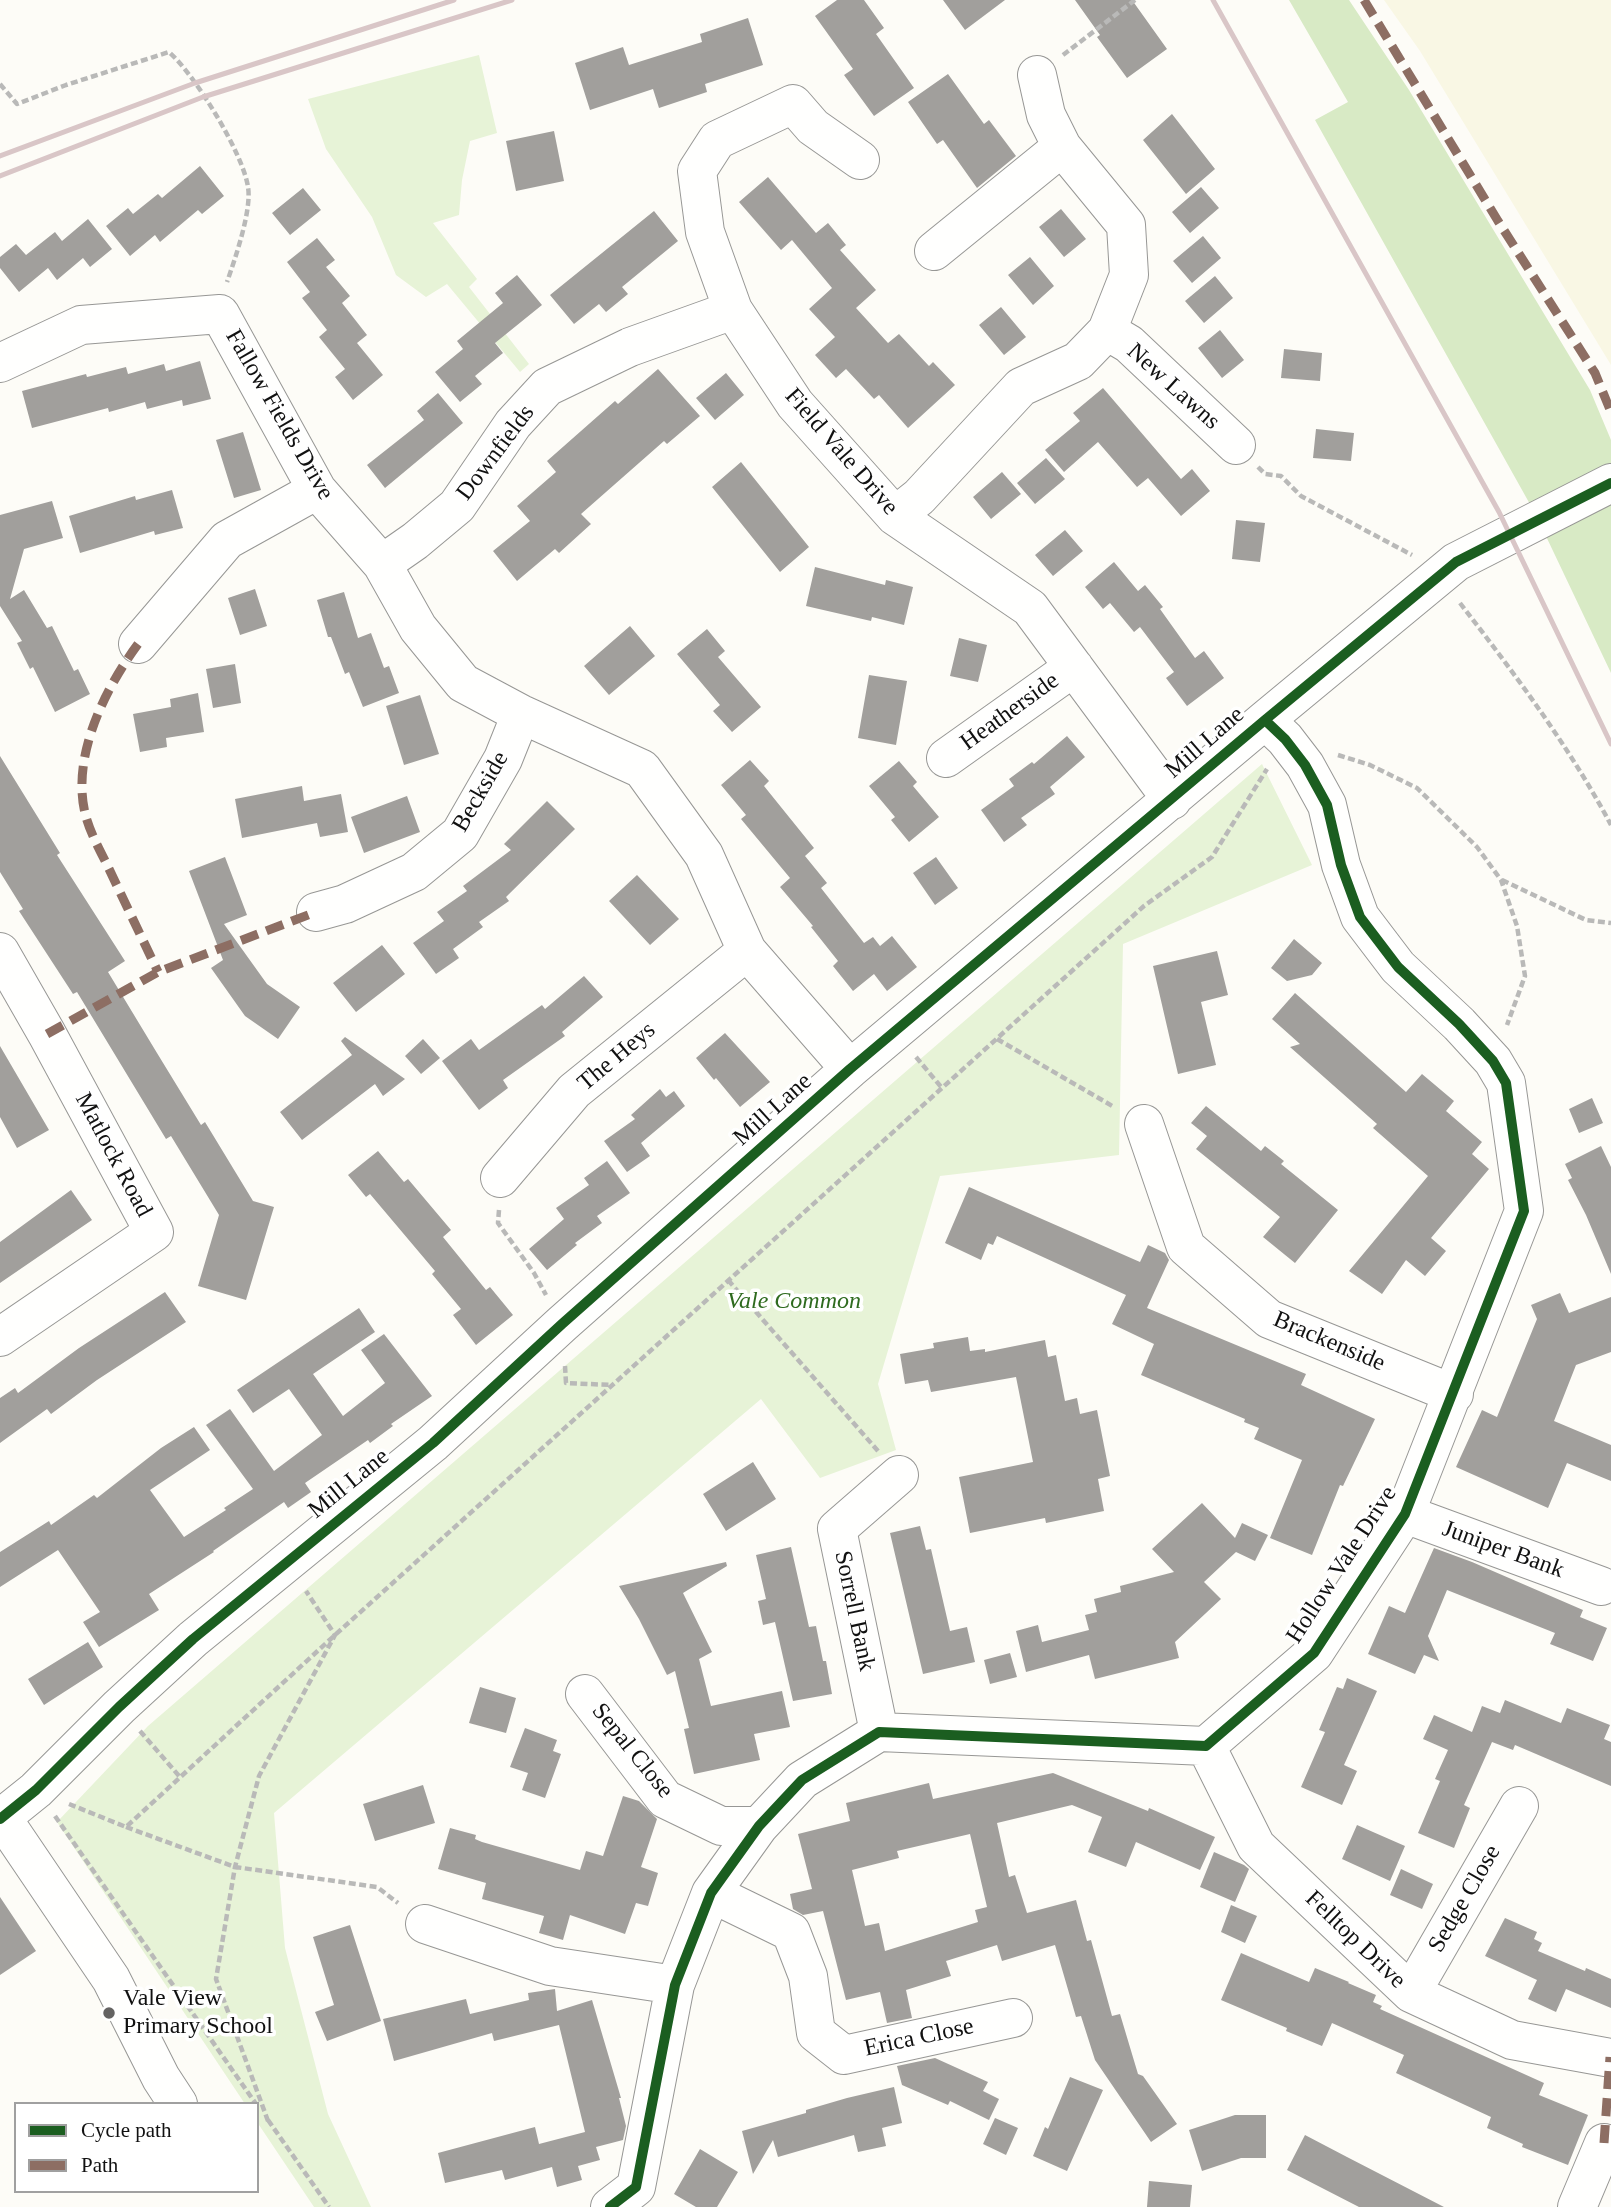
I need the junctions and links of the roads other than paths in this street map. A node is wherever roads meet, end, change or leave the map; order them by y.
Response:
1 (1037, 75) road end
2 (1062, 147) junction
3 (860, 160) dead end
4 (934, 251) dead end
5 (733, 310) junction
6 (1107, 331) junction
7 (0, 363) edge
8 (1236, 445) dead end
9 (1611, 483) edge
10 (317, 490) junction
11 (895, 516) junction
12 (382, 564) junction
13 (138, 644) dead end
14 (1074, 667) junction
15 (521, 714) junction
16 (1275, 729) junction
17 (947, 758) dead end
18 (1172, 800) junction
19 (316, 912) dead end
20 (747, 951) junction
21 (0, 952) edge
22 (850, 1069) junction
23 (1144, 1124) road end
24 (500, 1178) dead end
25 (0, 1337) edge
26 (1454, 1394) junction
27 (899, 1475) road end
28 (1405, 1514) junction
29 (1601, 1586) dead end
30 (585, 1694) dead end
31 (879, 1732) junction
32 (1206, 1746) junction
33 (1519, 1806) dead end
34 (1, 1818) edge
35 (759, 1825) junction
36 (711, 1893) junction
37 (425, 1924) road end
38 (676, 1985) junction
39 (1410, 1993) junction
40 (1013, 2018) dead end
41 (1611, 2057) edge
42 (177, 2102) edge
43 (1604, 2143) dead end
44 (610, 2207) edge
45 (1577, 2207) edge

1 - 2 street
2 - 4 street
2 - 6 street
3 - 5 street, Field Vale Drive
5 - 11 street, Field Vale Drive
5 - 12 street, Downfields
6 - 8 street, New Lawns
6 - 11 street
7 - 10 street, Fallow Fields Drive
9 - 16 street, Mill Lane
10 - 12 street, Fallow Fields Drive
10 - 13 street
11 - 14 street, Field Vale Drive
12 - 15 street, Fallow Fields Drive
14 - 17 street, Heatherside
14 - 18 street, Field Vale Drive
15 - 19 street, Beckside
15 - 20 street, Fallow Fields Drive
16 - 18 street, Mill Lane
16 - 26 street, Hollow Vale Drive
18 - 22 street, Mill Lane
20 - 22 street, Fallow Fields Drive
20 - 24 street, The Heys
21 - 25 street, Matlock Road
22 - 34 street, Mill Lane
23 - 26 street, Brackenside
26 - 28 street, Hollow Vale Drive
27 - 31 street, Sorrell Bank
28 - 29 street, Juniper Bank
28 - 32 street, Hollow Vale Drive
30 - 35 street, Sepal Close
31 - 32 street
31 - 35 street
32 - 39 street, Felltop Drive
33 - 39 street, Sedge Close
34 - 42 street
35 - 36 street
36 - 38 street
36 - 40 street, Erica Close
37 - 38 street
38 - 44 street
39 - 41 street, Felltop Drive
43 - 45 street

